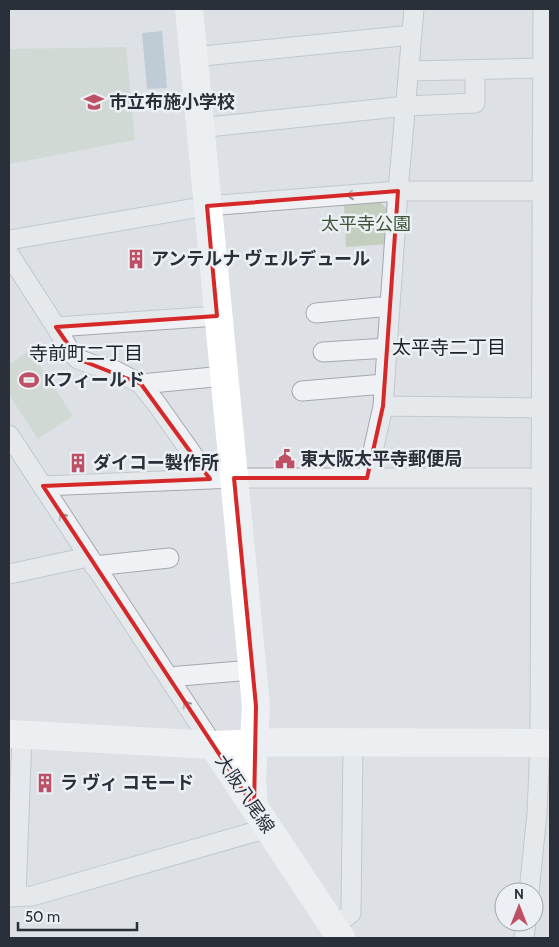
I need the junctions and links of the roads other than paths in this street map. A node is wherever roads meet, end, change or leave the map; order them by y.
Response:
1 (189, 9) edge
2 (414, 9) edge
3 (543, 9) edge
4 (412, 35) junction
5 (193, 57) junction
6 (544, 68) junction
7 (475, 70) junction
8 (410, 71) junction
9 (406, 106) junction
10 (200, 128) junction
11 (398, 191) junction
12 (546, 191) edge
13 (207, 206) junction
14 (9, 240) edge
15 (9, 254) edge
16 (390, 306) junction
17 (316, 313) dead end
18 (218, 316) junction
19 (56, 327) junction
20 (387, 348) junction
21 (546, 351) edge
22 (322, 352) dead end
23 (224, 376) junction
24 (141, 384) junction
25 (384, 384) junction
26 (302, 392) dead end
27 (382, 406) junction
28 (542, 408) junction
29 (9, 435) edge
30 (222, 478) junction
31 (367, 478) junction
32 (546, 478) edge
33 (43, 486) junction
34 (169, 558) dead end
35 (91, 561) junction
36 (9, 574) edge
37 (546, 609) edge
38 (252, 670) junction
39 (168, 677) junction
40 (15, 734) edge
41 (353, 742) junction
42 (254, 743) junction
43 (545, 743) edge
44 (213, 745) junction
45 (261, 817) junction
46 (530, 882) edge
47 (13, 897) edge
48 (337, 933) edge

1 - 5 street
2 - 4 street
3 - 6 street
4 - 5 street
4 - 8 street
5 - 10 street
6 - 7 street
6 - 12 street
7 - 8 street
7 - 9 street
8 - 9 street
9 - 10 street
9 - 11 street
10 - 13 street
11 - 12 street
11 -> 13 street
11 - 16 street
12 - 21 street
13 - 14 street
13 - 18 street
15 - 19 street
16 - 17 street
16 - 20 street
18 - 19 street
18 - 23 street
19 - 24 street
20 - 22 street
20 - 25 street
21 - 28 street
23 - 24 street
23 - 30 street
24 - 30 street
25 - 26 street
25 - 27 street
27 - 28 street
27 - 31 street
28 - 32 street
29 - 33 street
30 - 31 street
30 - 33 street
30 - 38 street
31 - 32 street
32 - 37 street
35 -> 33 street
34 - 35 street
35 - 36 street
35 - 39 street
37 - 43 street
38 - 39 street
38 - 42 street
44 -> 39 street
40 - 44 street, 大阪八尾線
40 - 47 street
41 - 42 street
41 - 43 street
41 - 48 street
42 - 44 street
42 - 45 street
43 - 46 street
44 - 45 street, 大阪八尾線
45 - 47 street
45 - 48 street, 大阪八尾線

